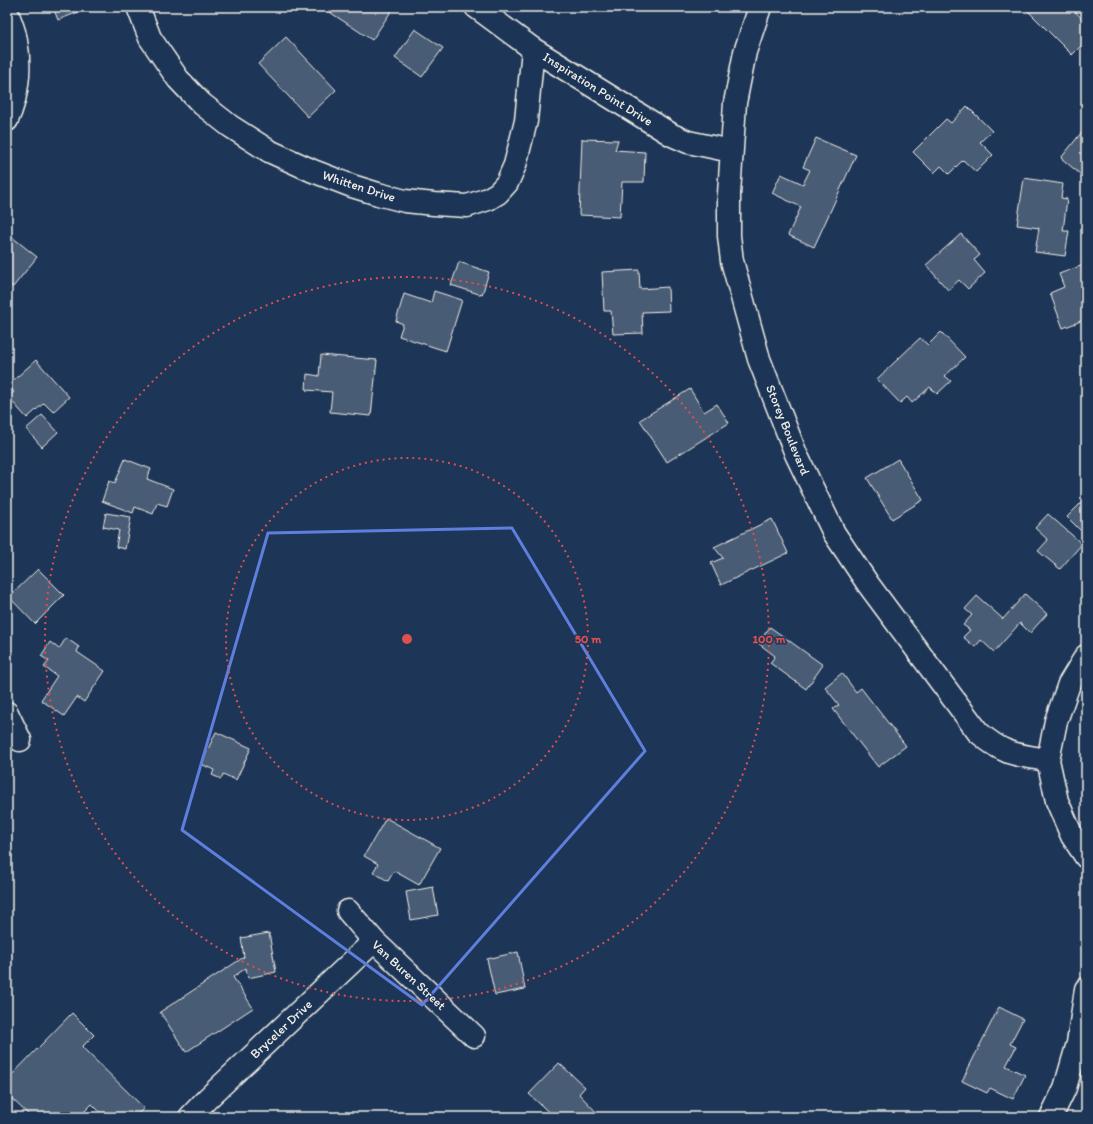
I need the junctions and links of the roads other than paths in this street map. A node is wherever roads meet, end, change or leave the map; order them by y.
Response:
1 (138, 7) edge
2 (476, 7) edge
3 (760, 7) edge
4 (7, 12) edge
5 (533, 49) junction
6 (7, 120) edge
7 (731, 151) junction
8 (1086, 656) edge
9 (7, 713) edge
10 (20, 740) dead end
11 (1048, 760) junction
12 (1086, 857) edge
13 (348, 911) dead end
14 (374, 941) junction
15 (1086, 989) edge
16 (474, 1036) dead end
17 (190, 1117) edge
18 (1051, 1117) edge

1 - 5 street, Whitten Drive
2 - 5 street, Inspiration Point Drive
3 - 7 street, Storey Boulevard
4 - 6 street
5 - 7 street, Inspiration Point Drive
7 - 11 street, Storey Boulevard
8 - 11 street
9 - 10 street
11 - 12 street
13 - 14 street, Van Buren Street
14 - 16 street, Van Buren Street
14 - 17 street, Bryceler Drive
15 - 18 street

